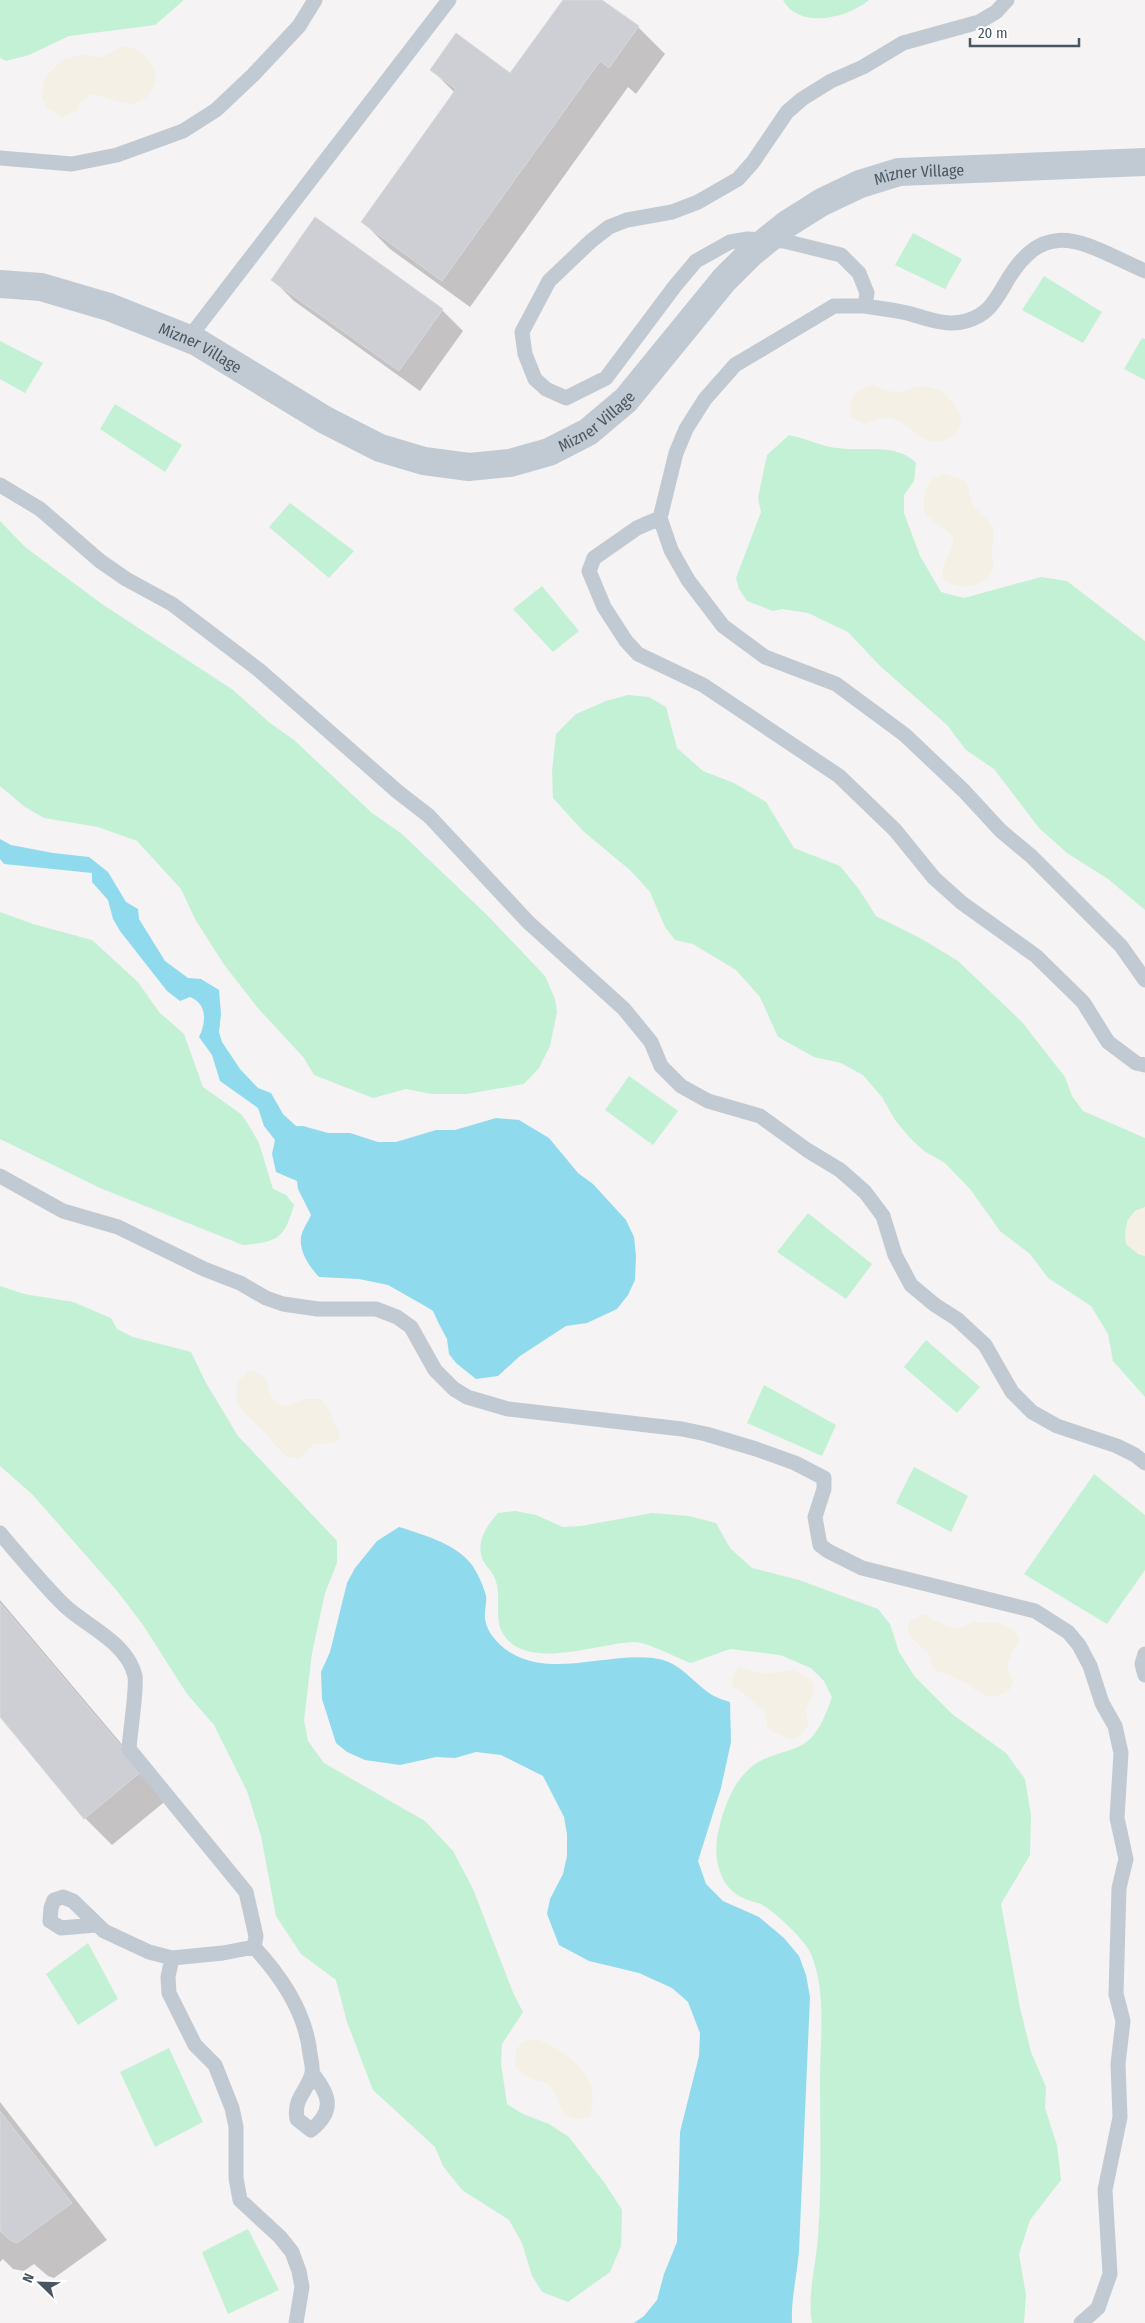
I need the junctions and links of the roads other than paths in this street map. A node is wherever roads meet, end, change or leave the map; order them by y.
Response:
1 (316, 0) edge
2 (449, 0) edge
3 (1007, 0) edge
4 (0, 158) edge
5 (1145, 162) edge
6 (766, 241) junction
7 (1145, 271) edge
8 (0, 284) edge
9 (865, 306) junction
10 (188, 339) junction
11 (0, 485) edge
12 (660, 518) junction
13 (1145, 980) edge
14 (1145, 1065) edge
15 (0, 1176) edge
16 (1145, 1463) edge
17 (0, 1533) edge
18 (1145, 1654) edge
19 (1145, 1675) edge
20 (96, 1925) dead end
21 (254, 1947) junction
22 (172, 1958) junction
23 (312, 2073) dead end
24 (296, 2323) edge
25 (1081, 2323) edge

1 - 4 lane
2 - 10 lane
3 - 6 lane
5 - 6 street, Mizner Village
6 - 9 lane
6 - 10 street, Mizner Village
7 - 9 lane
8 - 10 street, Mizner Village
9 - 12 lane
11 - 16 lane
12 - 13 lane
12 - 14 lane
15 - 25 lane
17 - 21 lane
18 - 19 lane
20 - 22 lane
21 - 22 lane
21 - 23 lane
22 - 24 lane

